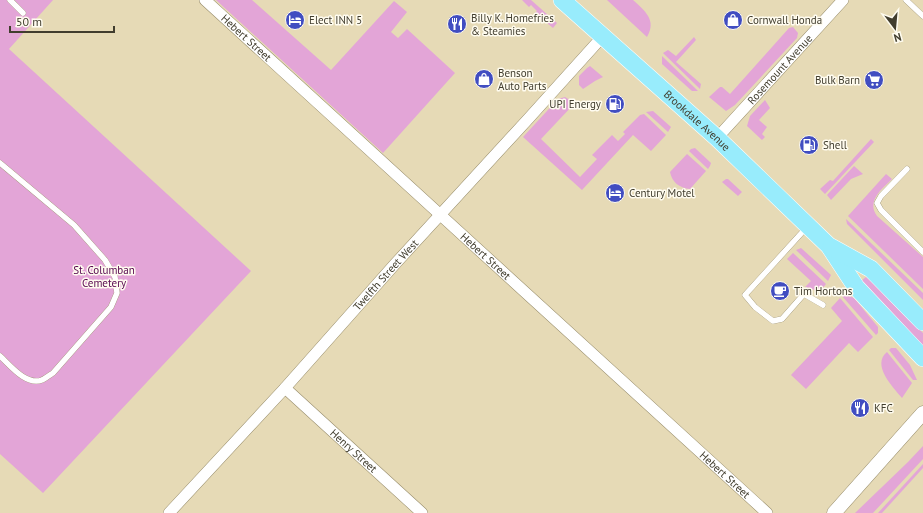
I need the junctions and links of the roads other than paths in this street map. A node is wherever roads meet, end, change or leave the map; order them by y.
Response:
1 (10, 0) edge
2 (205, 0) edge
3 (562, 0) edge
4 (843, 0) edge
5 (906, 0) edge
6 (23, 14) dead end
7 (923, 16) edge
8 (603, 36) junction
9 (716, 138) junction
10 (0, 163) edge
11 (906, 169) dead end
12 (440, 215) junction
13 (808, 225) junction
14 (829, 246) junction
15 (923, 252) edge
16 (823, 304) dead end
17 (908, 306) junction
18 (923, 314) edge
19 (923, 322) edge
20 (0, 356) edge
21 (923, 358) edge
22 (285, 388) junction
23 (923, 414) edge
24 (923, 427) edge
25 (888, 453) junction
26 (172, 512) edge
27 (422, 513) edge
28 (767, 513) edge
29 (834, 513) edge

1 - 6 lane
2 - 12 street, Hebert Street
3 - 8 main road, Brookdale Avenue
4 - 9 street, Rosemount Avenue
5 - 7 lane
8 - 9 main road, Brookdale Avenue
8 - 12 street, Twelfth Street West
9 - 13 main road, Brookdale Avenue
10 - 20 lane
11 - 15 lane
12 - 22 street, Twelfth Street West
12 - 28 street, Hebert Street
13 - 14 main road, Brookdale Avenue
13 - 16 lane
14 - 17 main road, Brookdale Avenue
14 - 21 main road, Brookdale Avenue
17 - 18 main road
17 - 19 main road, Brookdale Avenue
22 - 26 street, Twelfth Street West
22 - 27 street, Henry Street
23 - 25 street
24 - 25 street
25 - 29 street

